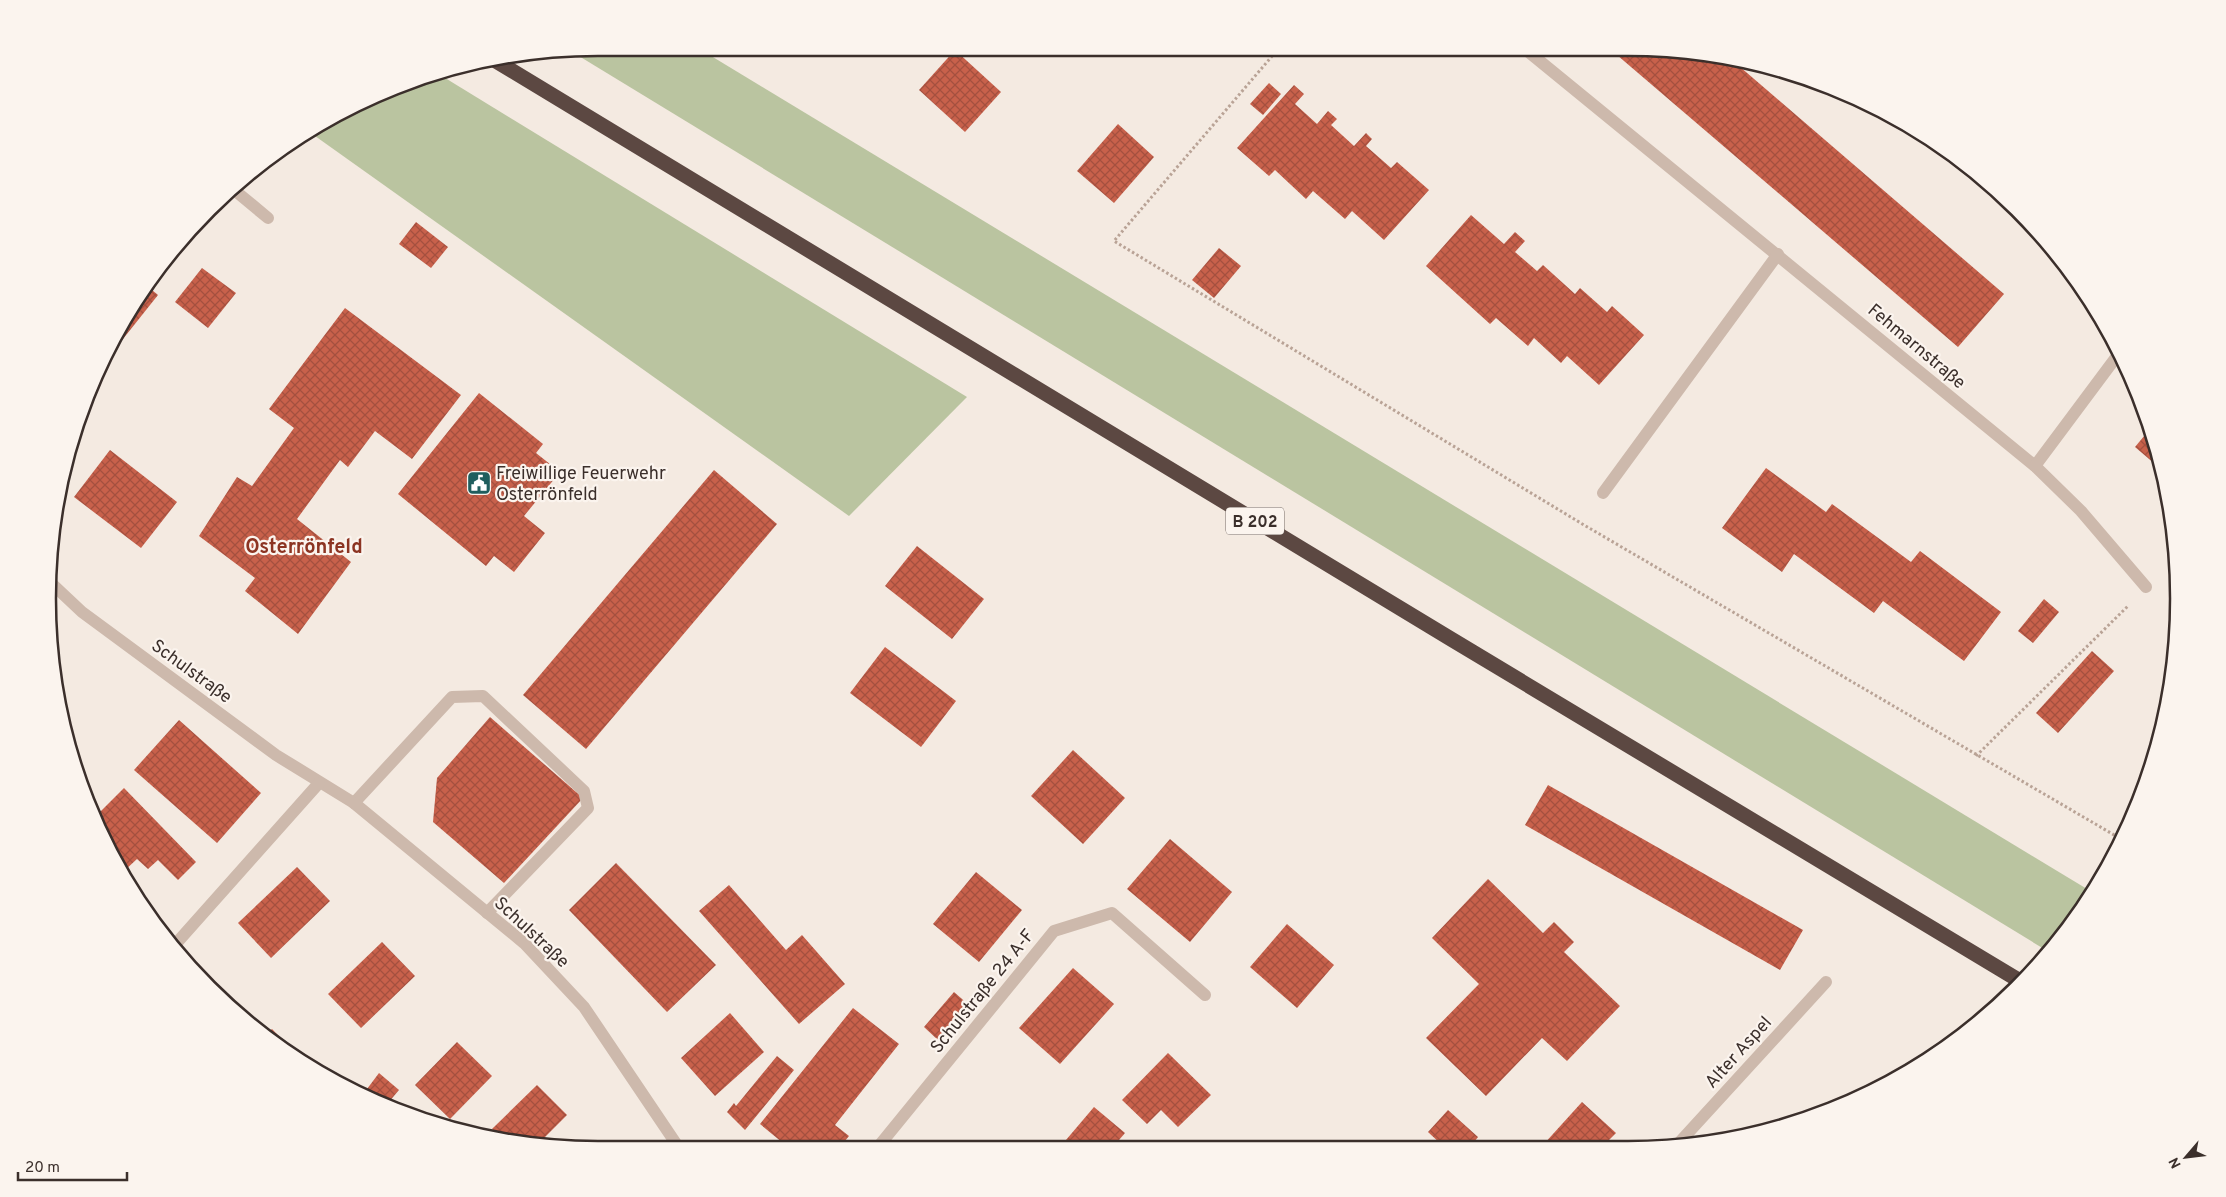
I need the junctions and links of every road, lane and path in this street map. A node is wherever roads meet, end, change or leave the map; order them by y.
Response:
1 (1272, 56) edge
2 (1535, 56) edge
3 (503, 65) edge
4 (238, 193) edge
5 (268, 218) dead end
6 (1778, 254) junction
7 (2114, 360) edge
8 (2035, 466) junction
9 (1603, 493) dead end
10 (2146, 587) joint
11 (56, 588) edge
12 (1976, 756) junction
13 (319, 783) junction
14 (354, 803) junction
15 (2115, 836) edge
16 (487, 913) junction
17 (178, 941) edge
18 (2015, 977) edge
19 (1826, 982) dead end
20 (1205, 995) dead end
21 (1684, 1138) edge
22 (674, 1141) edge
23 (883, 1141) edge

1 - 12 path
2 - 6 street, Fehmarnstraße
3 - 18 highway, B 202
4 - 5 street
6 - 8 street, Fehmarnstraße
6 - 9 street
7 - 8 street
8 - 10 street, Fehmarnstraße
10 - 12 path
11 - 13 street, Schulstraße
12 - 15 path
13 - 14 street, Schulstraße
13 - 17 street
14 - 16 street, Schulstraße
14 - 16 street
16 - 22 street, Schulstraße
19 - 21 street, Alter Aspel
20 - 23 street, Schulstraße 24 A-F

